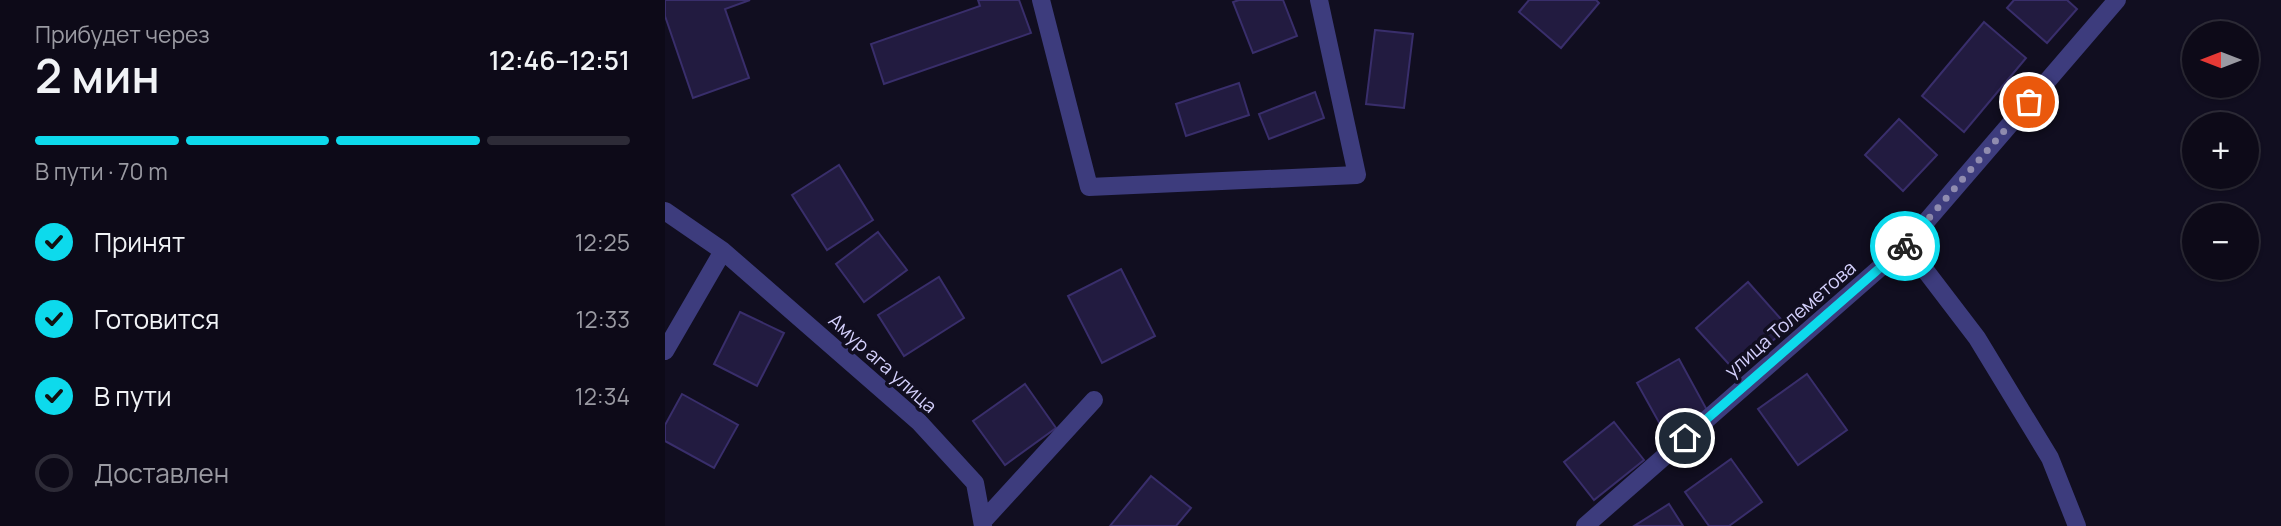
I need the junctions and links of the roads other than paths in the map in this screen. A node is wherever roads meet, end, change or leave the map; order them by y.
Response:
1 (1041, 0) edge
2 (1319, 0) edge
3 (2117, 0) edge
4 (665, 211) edge
5 (1906, 245) junction
6 (723, 251) junction
7 (665, 351) edge
8 (1094, 400) dead end
9 (984, 523) edge
10 (1585, 526) edge
11 (2077, 526) edge

1 - 2 street
3 - 5 street, улица Толеметова
4 - 6 street, Амур ага улица
5 - 10 street, улица Толеметова
5 - 11 street
6 - 7 street
6 - 9 street, Амур ага улица
8 - 9 street

